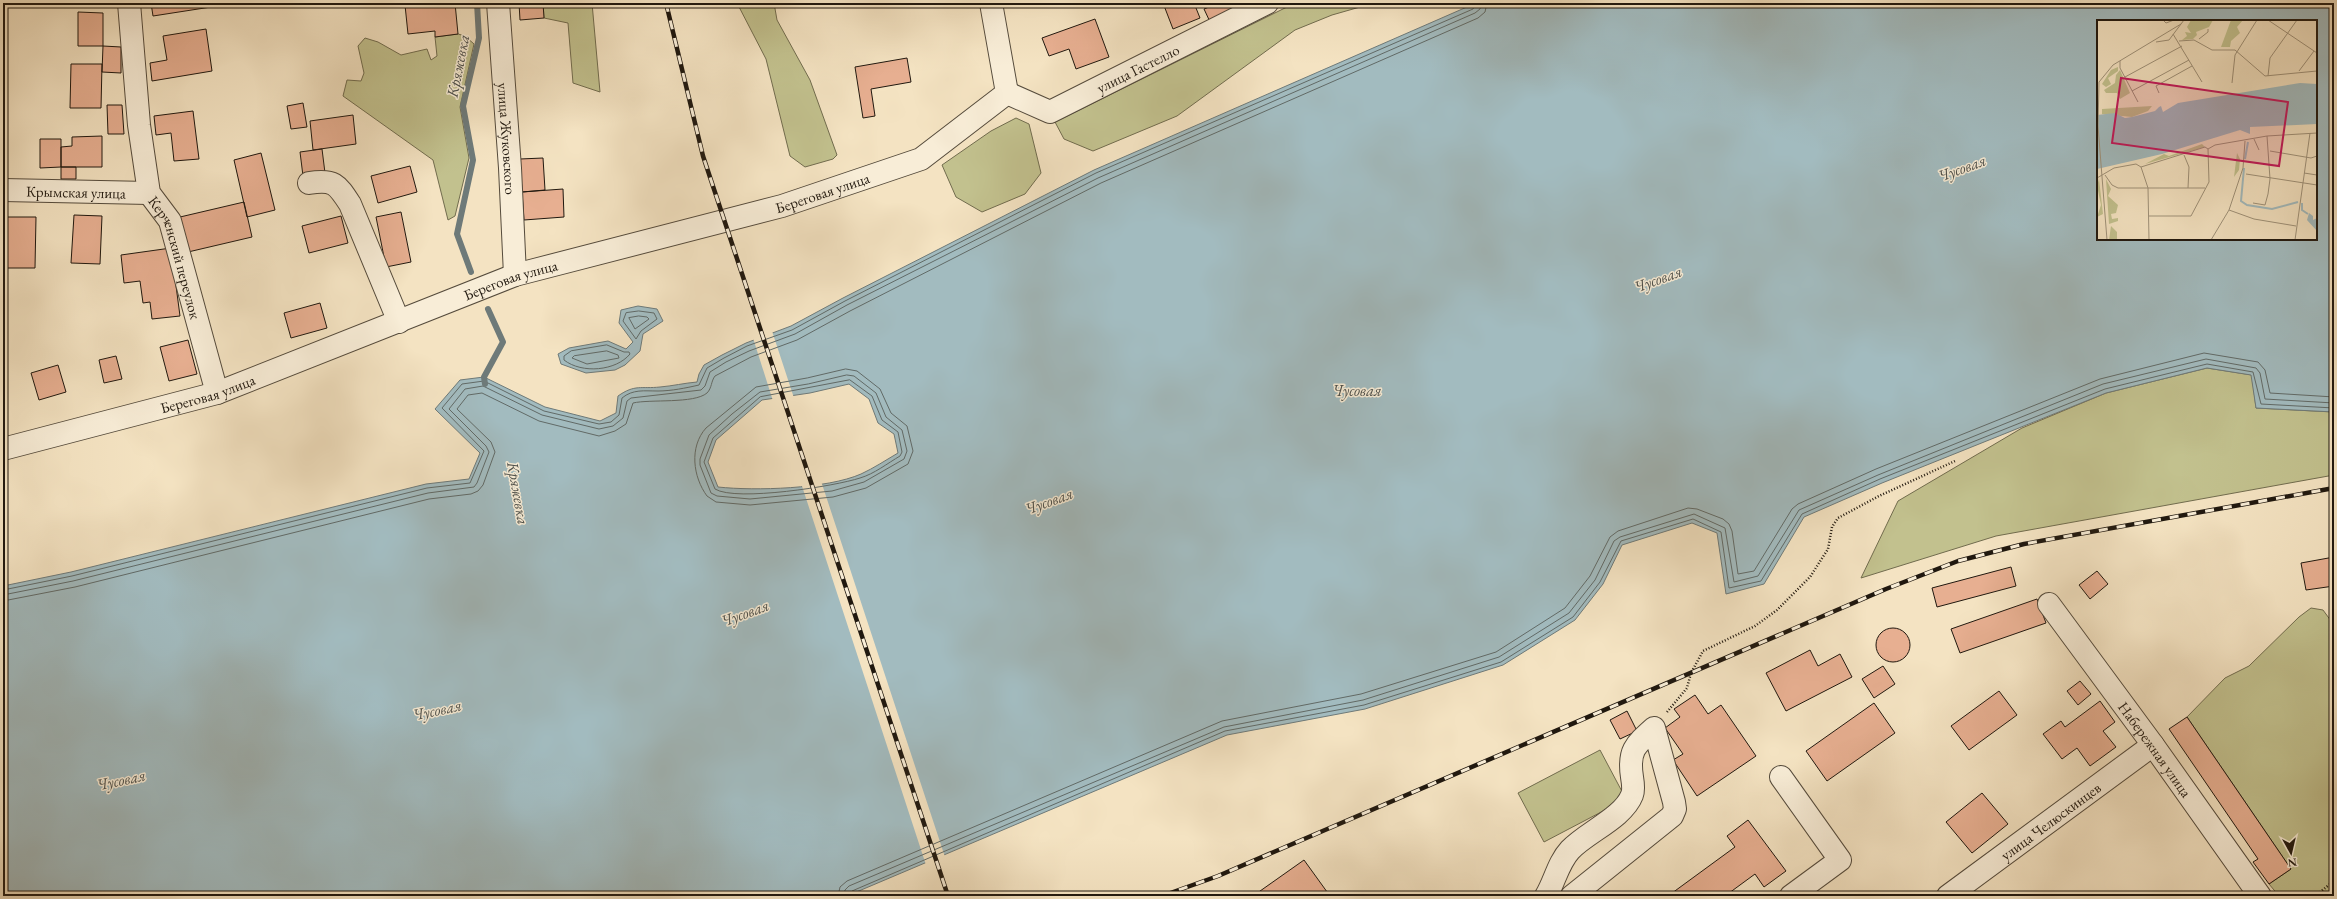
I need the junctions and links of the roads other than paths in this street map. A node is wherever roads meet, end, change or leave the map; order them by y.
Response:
1 (129, 3) edge
2 (498, 3) edge
3 (992, 3) edge
4 (1267, 3) edge
5 (1007, 93) junction
6 (309, 183) dead end
7 (3, 190) edge
8 (149, 193) junction
9 (514, 275) junction
10 (398, 322) junction
11 (217, 393) junction
12 (3, 449) edge
13 (2049, 604) dead end
14 (2153, 745) junction
15 (1781, 777) dead end
16 (1801, 893) edge
17 (1546, 896) edge
18 (1572, 896) edge
19 (1948, 896) edge
20 (2260, 896) edge

1 - 8 street, Керченский переулок
2 - 9 street, улица Жуковского
3 - 5 street
4 - 5 street, улица Гастелло
5 - 9 street, Береговая улица
6 - 10 street
7 - 8 street, Крымская улица
8 - 11 street, Керченский переулок
9 - 10 street, Береговая улица
10 - 11 street, Береговая улица
11 - 12 street, Береговая улица
13 - 14 street, Набережная улица
14 - 19 street, улица Челюскинцев
14 - 20 street, Набережная улица
15 - 16 street
17 - 18 street

